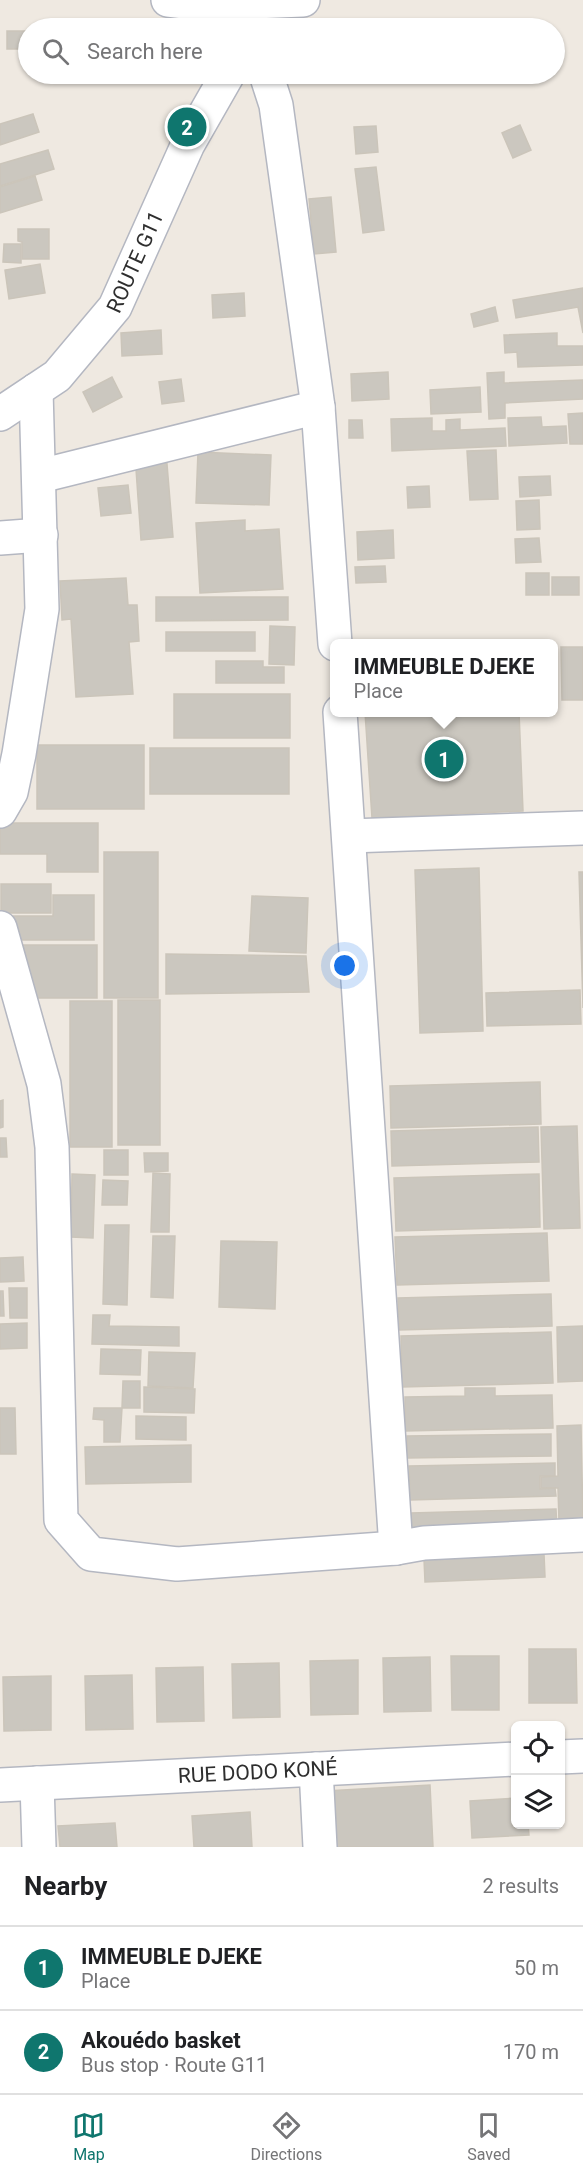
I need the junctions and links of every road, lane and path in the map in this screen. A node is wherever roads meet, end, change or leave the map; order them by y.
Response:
1 (168, 0) edge
2 (292, 0) edge
3 (273, 18) edge
4 (222, 84) edge
5 (269, 84) edge
6 (36, 390) junction
7 (318, 407) junction
8 (0, 414) edge
9 (40, 476) junction
10 (41, 535) junction
11 (0, 538) edge
12 (335, 639) edge
13 (340, 717) edge
14 (0, 811) edge
15 (583, 828) edge
16 (350, 836) junction
17 (0, 928) edge
18 (583, 1535) edge
19 (396, 1548) junction
20 (583, 1756) edge
21 (565, 1757) edge
22 (511, 1759) edge
23 (316, 1769) junction
24 (37, 1783) junction
25 (0, 1785) edge
26 (39, 1847) edge
27 (320, 1847) edge

1 - 2 street
2 - 3 street
4 - 6 street, ROUTE G11
5 - 7 street
6 - 8 street, ROUTE G11
6 - 9 street
7 - 9 street
7 - 12 street
9 - 10 street
10 - 11 street
10 - 14 street
13 - 16 street
15 - 16 street
16 - 19 street
17 - 19 street
18 - 19 street
20 - 21 street
22 - 23 street, RUE DODO KONÉ
23 - 24 street, RUE DODO KONÉ
23 - 27 street
24 - 25 street, RUE DODO KONÉ
24 - 26 street

